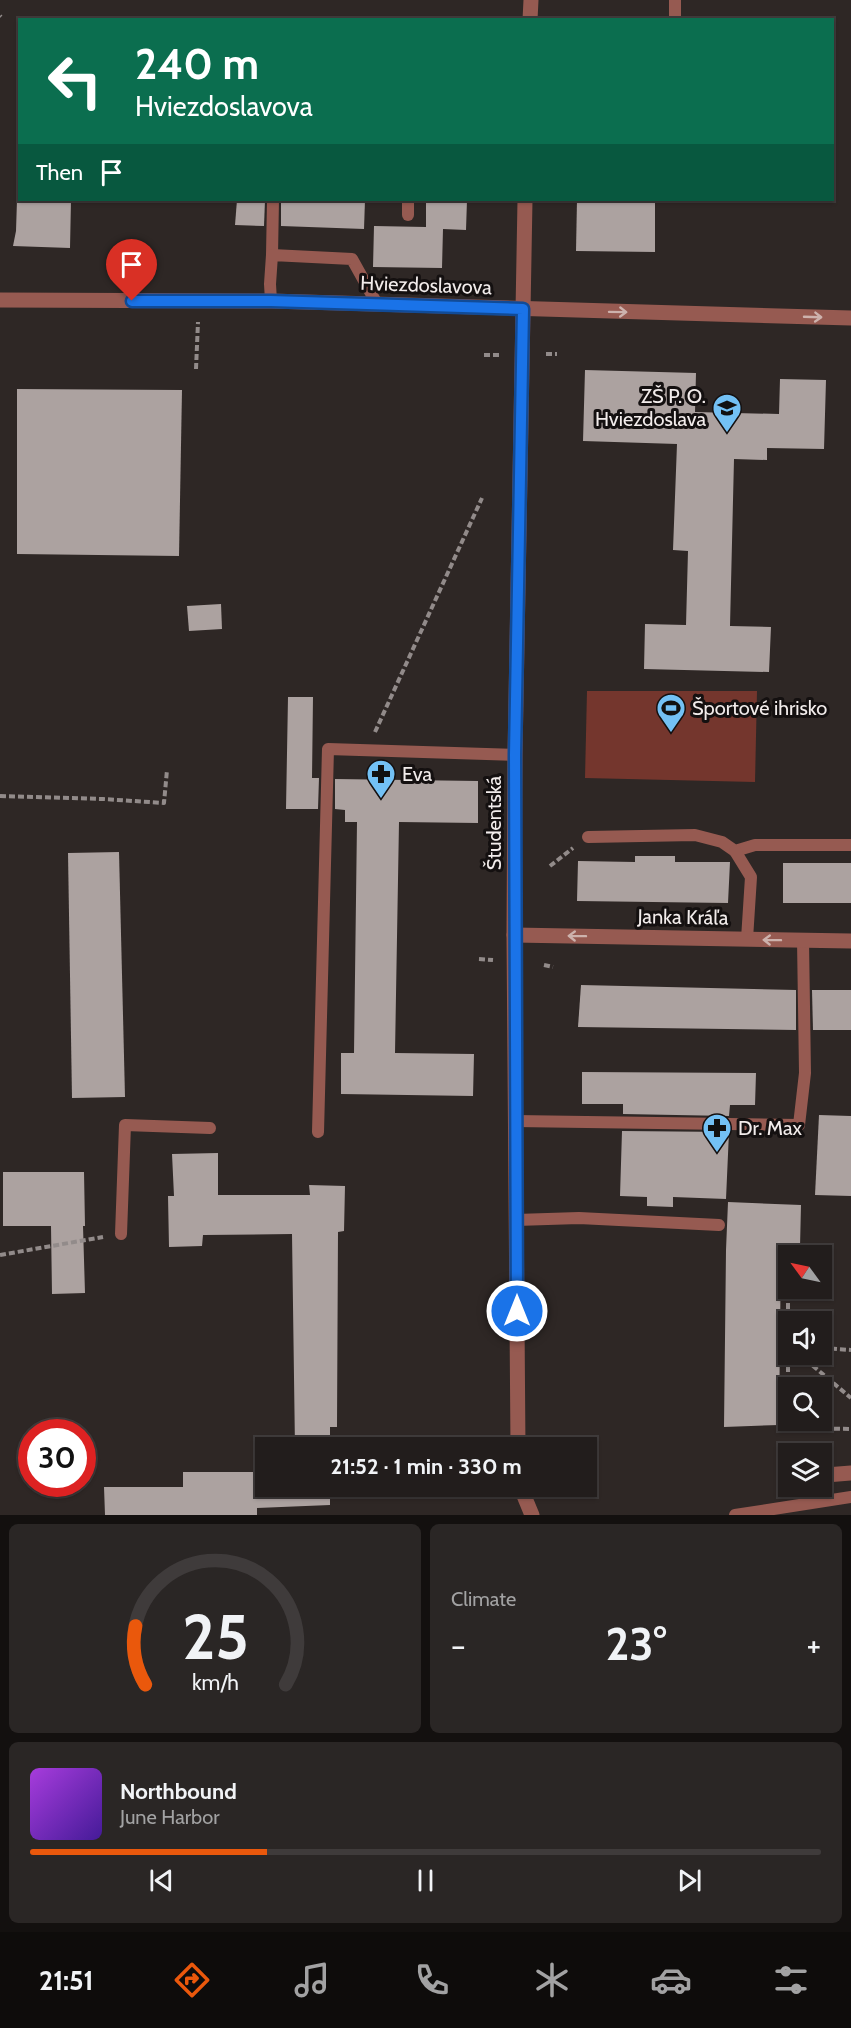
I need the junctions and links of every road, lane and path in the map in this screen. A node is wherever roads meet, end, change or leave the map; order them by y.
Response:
1 (531, 0) edge
2 (675, 0) edge
3 (530, 18) edge
4 (675, 18) edge
5 (273, 201) edge
6 (408, 201) edge
7 (525, 201) edge
8 (408, 215) dead end
9 (272, 255) junction
10 (0, 300) edge
11 (199, 301) junction
12 (271, 301) junction
13 (377, 304) junction
14 (523, 309) junction
15 (851, 318) edge
16 (546, 354) dead end
17 (557, 354) dead end
18 (484, 355) dead end
19 (499, 355) dead end
20 (196, 369) dead end
21 (482, 498) dead end
22 (367, 751) junction
23 (515, 755) junction
24 (167, 770) dead end
25 (0, 796) edge
26 (588, 837) joint
27 (851, 845) edge
28 (735, 851) junction
29 (550, 866) dead end
30 (514, 935) junction
31 (747, 939) junction
32 (803, 940) junction
33 (851, 941) edge
34 (479, 959) dead end
35 (493, 960) dead end
36 (544, 964) dead end
37 (553, 967) dead end
38 (515, 1121) junction
39 (210, 1128) dead end
40 (318, 1132) dead end
41 (516, 1220) junction
42 (719, 1225) dead end
43 (121, 1234) joint
44 (0, 1255) edge
45 (832, 1349) edge
46 (851, 1350) edge
47 (789, 1365) edge
48 (812, 1365) edge
49 (851, 1398) edge
50 (851, 1429) edge
51 (518, 1437) edge
52 (851, 1473) edge
53 (832, 1475) edge
54 (525, 1497) edge
55 (851, 1497) edge
56 (532, 1515) edge
57 (735, 1515) edge

1 - 3 street
2 - 4 lane
5 - 9 lane
6 - 8 lane
7 - 14 street, Študentská
9 - 12 lane
9 - 13 lane
10 - 11 street, Hviezdoslavova
11 - 12 street, Hviezdoslavova
11 - 20 path
12 - 13 street, Hviezdoslavova
13 - 14 street, Hviezdoslavova
14 -> 15 street, Hviezdoslavova
14 - 23 street, Študentská
16 - 17 path
18 - 19 path
21 - 22 path
22 - 23 lane
22 - 40 lane
23 - 30 street, Študentská
24 - 25 path
26 - 28 lane
26 - 29 path
27 - 28 lane
28 - 31 lane
31 -> 30 street, Janka Kráľa
30 - 38 street, Študentská
32 -> 31 street, Janka Kráľa
32 - 33 street, Janka Kráľa
32 - 38 lane
34 - 35 path
36 - 37 path
38 - 41 street, Študentská
39 - 43 lane
41 - 42 lane
41 - 51 street, Študentská
43 - 44 path
45 - 46 path
47 - 50 path
48 - 49 path
52 - 53 street
54 - 56 street
55 - 57 lane

